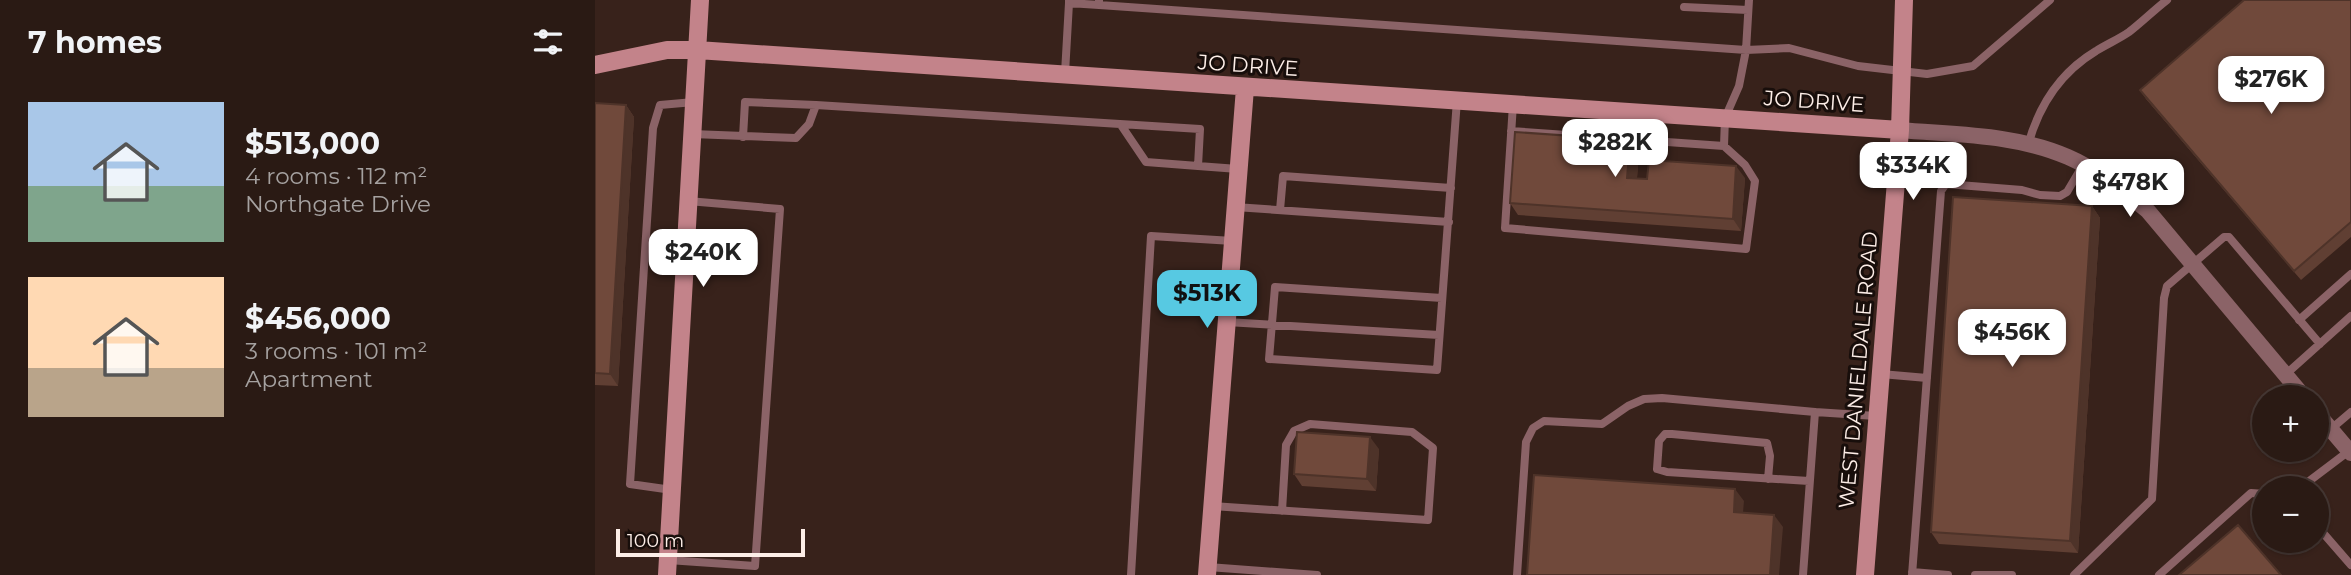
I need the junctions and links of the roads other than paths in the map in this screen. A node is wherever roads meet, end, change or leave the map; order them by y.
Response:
1 (701, 0) edge
2 (1749, 0) edge
3 (1904, 0) edge
4 (2050, 0) edge
5 (2167, 0) edge
6 (1069, 1) edge
7 (1099, 3) edge
8 (1684, 7) dead end
9 (1748, 10) junction
10 (697, 50) junction
11 (1746, 50) junction
12 (595, 65) edge
13 (1901, 70) junction
14 (1065, 75) junction
15 (1245, 88) junction
16 (1457, 100) junction
17 (694, 102) junction
18 (1513, 104) junction
19 (816, 105) junction
20 (1648, 113) junction
21 (1725, 118) junction
22 (1121, 125) junction
23 (1900, 130) junction
24 (1511, 131) junction
25 (692, 134) junction
26 (743, 137) junction
27 (1647, 140) junction
28 (2028, 145) junction
29 (1724, 146) junction
30 (2084, 165) junction
31 (1198, 166) junction
32 (1238, 169) junction
33 (1451, 188) junction
34 (688, 201) junction
35 (1235, 207) junction
36 (1280, 210) junction
37 (1448, 222) junction
38 (1233, 241) junction
39 (2191, 263) junction
40 (2351, 274) edge
41 (1442, 298) junction
42 (2351, 316) edge
43 (2299, 320) junction
44 (1227, 322) junction
45 (1272, 325) junction
46 (1439, 335) junction
47 (2319, 344) junction
48 (1879, 374) junction
49 (2285, 375) junction
50 (1927, 378) junction
51 (2294, 385) edge
52 (1815, 412) junction
53 (2351, 412) edge
54 (1876, 416) junction
55 (2329, 427) edge
56 (2331, 429) junction
57 (2350, 452) edge
58 (2317, 476) edge
59 (1768, 479) junction
60 (1809, 481) junction
61 (671, 489) junction
62 (2252, 493) edge
63 (1212, 506) junction
64 (1282, 511) junction
65 (2329, 540) edge
66 (2351, 565) edge
67 (667, 567) edge
68 (1207, 571) edge
69 (1912, 574) edge
70 (1131, 575) edge
71 (1308, 575) edge
72 (1317, 575) edge
73 (1517, 575) edge
74 (1803, 575) edge
75 (1865, 575) edge
76 (1948, 575) edge
77 (1975, 575) edge
78 (2005, 575) edge
79 (2012, 575) edge
80 (2074, 575) edge
81 (2159, 575) edge

1 - 10 street
2 - 9 lane
3 - 13 street, WEST DANIELDALE ROAD
4 - 13 lane
5 - 28 lane
6 - 7 lane
6 - 14 lane
7 - 11 lane
8 - 9 lane
9 - 11 lane
10 - 12 street, JO DRIVE
10 - 14 street, JO DRIVE
10 - 17 street
11 - 13 lane
11 - 21 lane
13 - 23 street, WEST DANIELDALE ROAD
14 - 15 street, JO DRIVE
15 - 16 street, JO DRIVE
15 - 32 street
16 - 18 street, JO DRIVE
16 - 33 lane
17 - 25 street
17 - 61 lane
18 - 20 street, JO DRIVE
18 - 24 lane
19 - 22 lane
19 - 26 lane
19 - 26 lane
20 - 21 street, JO DRIVE
20 - 27 lane
21 - 23 street, JO DRIVE
21 - 29 lane
22 - 31 lane
22 - 31 lane
23 - 28 street
23 - 48 street, WEST DANIELDALE ROAD
24 - 27 lane
24 - 29 lane
25 - 26 lane
25 - 34 street
27 - 29 lane
28 - 30 street
30 - 39 street
30 - 50 lane
31 - 32 lane
32 - 35 street
33 - 36 lane
33 - 37 lane
34 - 61 street
34 - 67 lane
35 - 36 lane
35 - 38 street
36 - 37 lane
37 - 41 lane
38 - 44 street
38 - 70 lane
39 - 43 lane
39 - 49 street
39 - 80 lane
40 - 43 lane
41 - 45 lane
41 - 46 lane
42 - 47 lane
43 - 47 lane
44 - 45 lane
44 - 63 street
45 - 46 lane
45 - 46 lane
47 - 49 lane
48 - 50 lane
48 - 54 street, WEST DANIELDALE ROAD
49 - 51 street
50 - 69 lane
52 - 54 lane
52 - 60 lane
52 - 73 lane
53 - 56 lane
54 - 75 street, WEST DANIELDALE ROAD
55 - 56 street
56 - 57 street
57 - 58 lane
59 - 59 lane
59 - 60 lane
60 - 74 lane
61 - 67 street
62 - 81 lane
63 - 64 lane
63 - 68 street
64 - 64 lane
65 - 66 lane
68 - 71 lane
69 - 76 lane
71 - 72 lane
77 - 78 lane
78 - 79 lane

